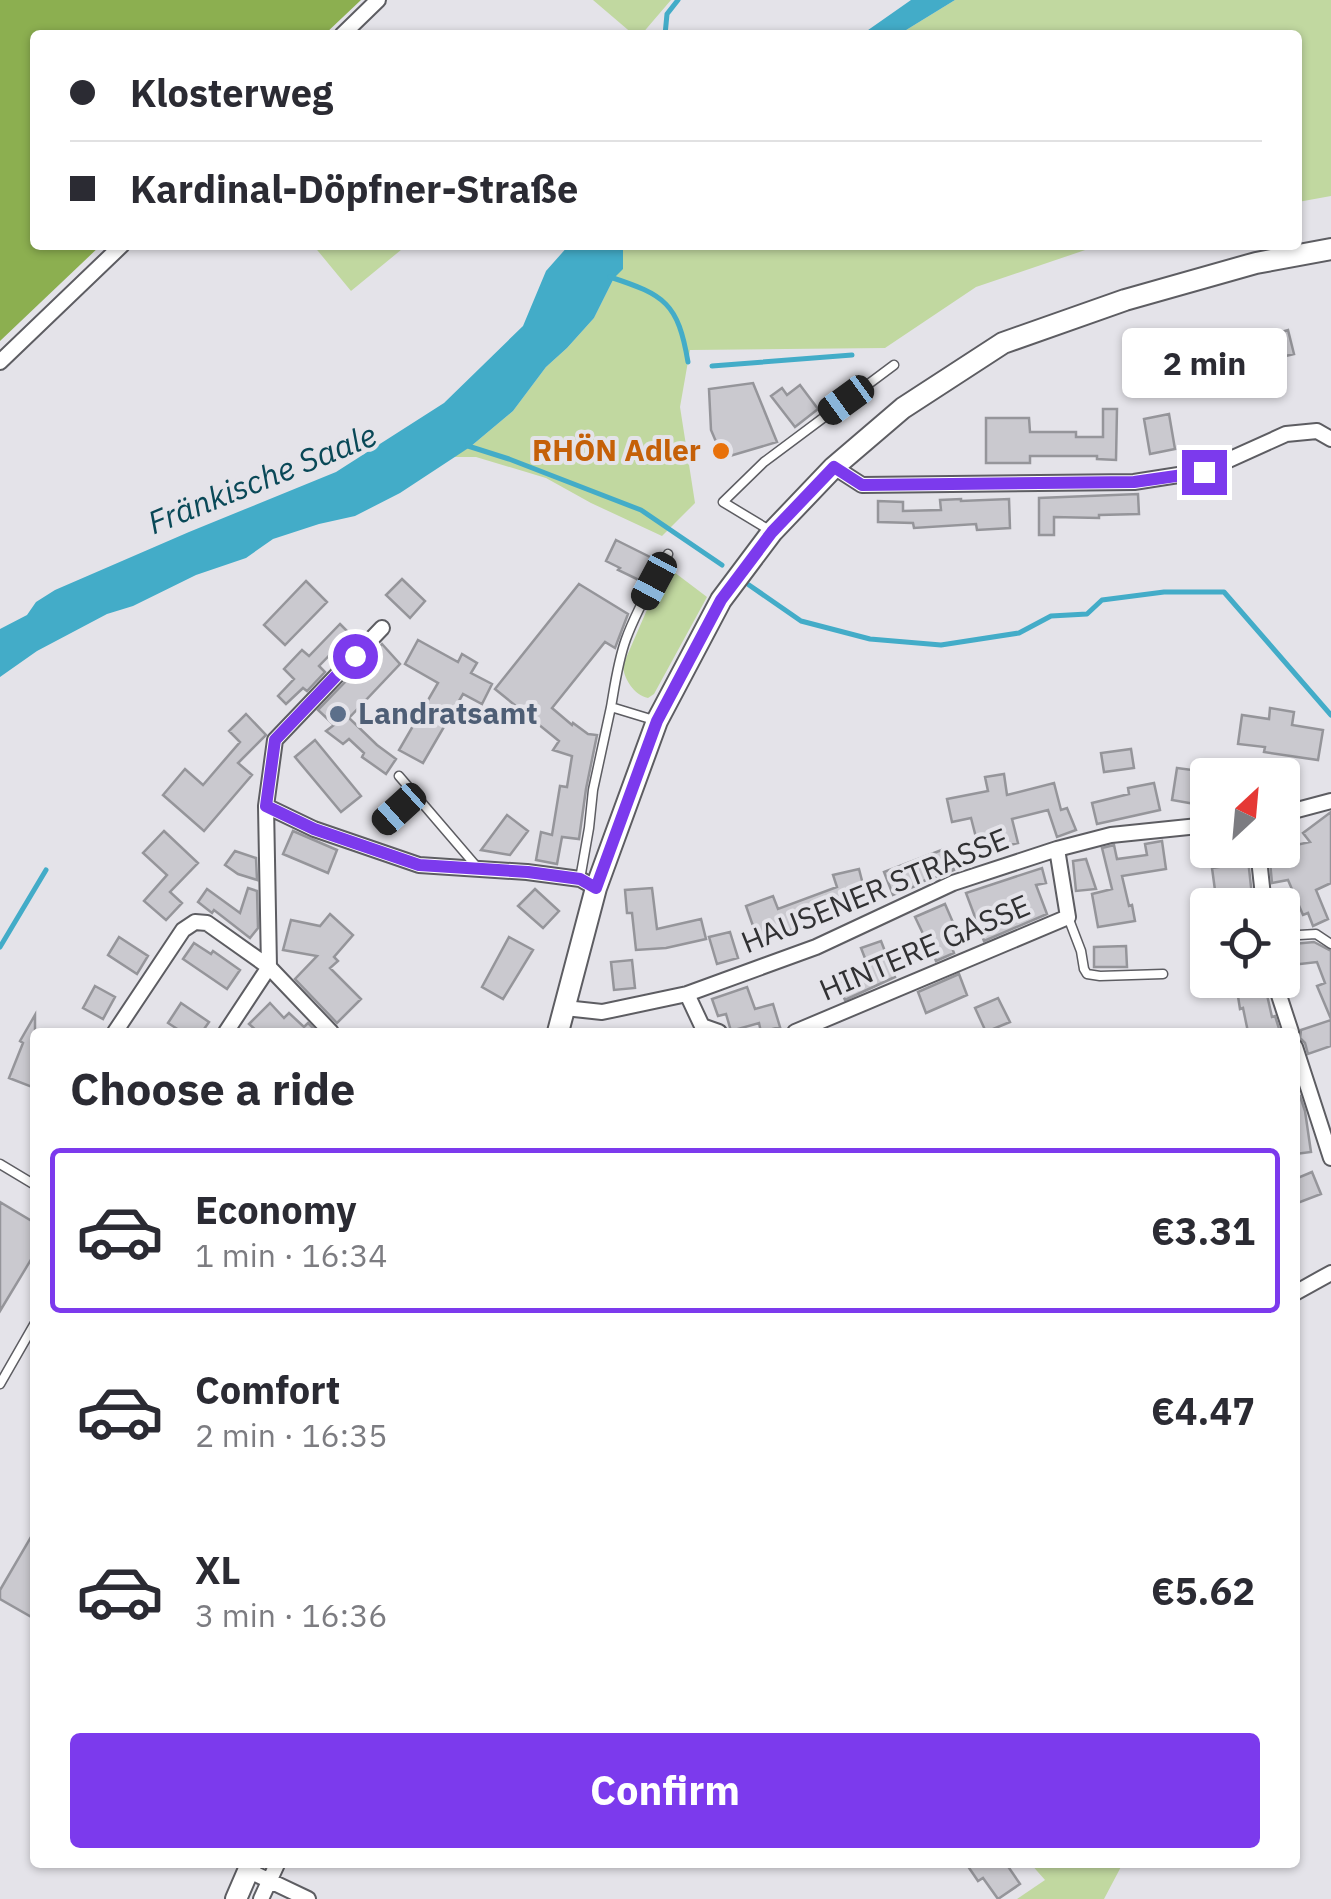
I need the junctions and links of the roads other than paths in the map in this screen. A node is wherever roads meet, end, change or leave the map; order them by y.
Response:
1 (378, 0) edge
2 (347, 30) edge
3 (1331, 248) edge
4 (117, 250) edge
5 (0, 362) edge
6 (894, 365) dead end
7 (1331, 439) edge
8 (834, 467) junction
9 (772, 532) junction
10 (668, 554) dead end
11 (382, 628) dead end
12 (610, 708) junction
13 (657, 721) junction
14 (398, 776) dead end
15 (415, 795) junction
16 (1331, 802) edge
17 (266, 806) junction
18 (1300, 810) edge
19 (383, 823) dead end
20 (1190, 827) edge
21 (1057, 849) junction
22 (478, 869) junction
23 (588, 884) junction
24 (1068, 918) junction
25 (1300, 935) edge
26 (1331, 944) edge
27 (269, 967) junction
28 (1164, 974) dead end
29 (687, 994) junction
30 (1280, 998) edge
31 (565, 1008) junction
32 (119, 1028) edge
33 (229, 1028) edge
34 (326, 1028) edge
35 (559, 1028) edge
36 (708, 1028) edge
37 (805, 1028) edge
38 (1289, 1028) edge
39 (1300, 1062) edge
40 (1331, 1158) edge
41 (0, 1164) edge
42 (30, 1182) edge
43 (1331, 1273) edge
44 (1300, 1290) edge
45 (30, 1333) edge
46 (0, 1384) edge
47 (250, 1868) edge
48 (251, 1868) edge
49 (275, 1868) edge
50 (269, 1880) junction
51 (236, 1899) edge
52 (261, 1899) edge
53 (308, 1899) edge

1 - 2 street
3 - 8 main road
4 - 5 street
6 - 9 lane
7 - 8 street
8 - 9 main road
9 - 13 main road
10 - 12 lane
11 - 17 street
12 - 13 lane
12 - 23 lane
13 - 23 main road
14 - 15 lane
15 - 19 lane
15 - 22 lane
16 - 18 street
17 - 22 street
17 - 27 street
20 - 21 street, HAUSENER STRASSE
21 - 24 street, HINTERE GASSE
21 - 29 street, HAUSENER STRASSE
22 - 23 street
23 - 31 main road
24 - 28 lane
24 - 37 street, HINTERE GASSE
25 - 26 lane
27 - 32 street
27 - 33 street
27 - 34 street
29 - 31 street, HAUSENER STRASSE
29 - 36 street
30 - 38 street
31 - 35 main road
39 - 40 street
41 - 42 lane
43 - 44 street
45 - 46 lane
47 - 51 main road
48 - 50 street
49 - 50 street
50 - 52 street
50 - 53 street

